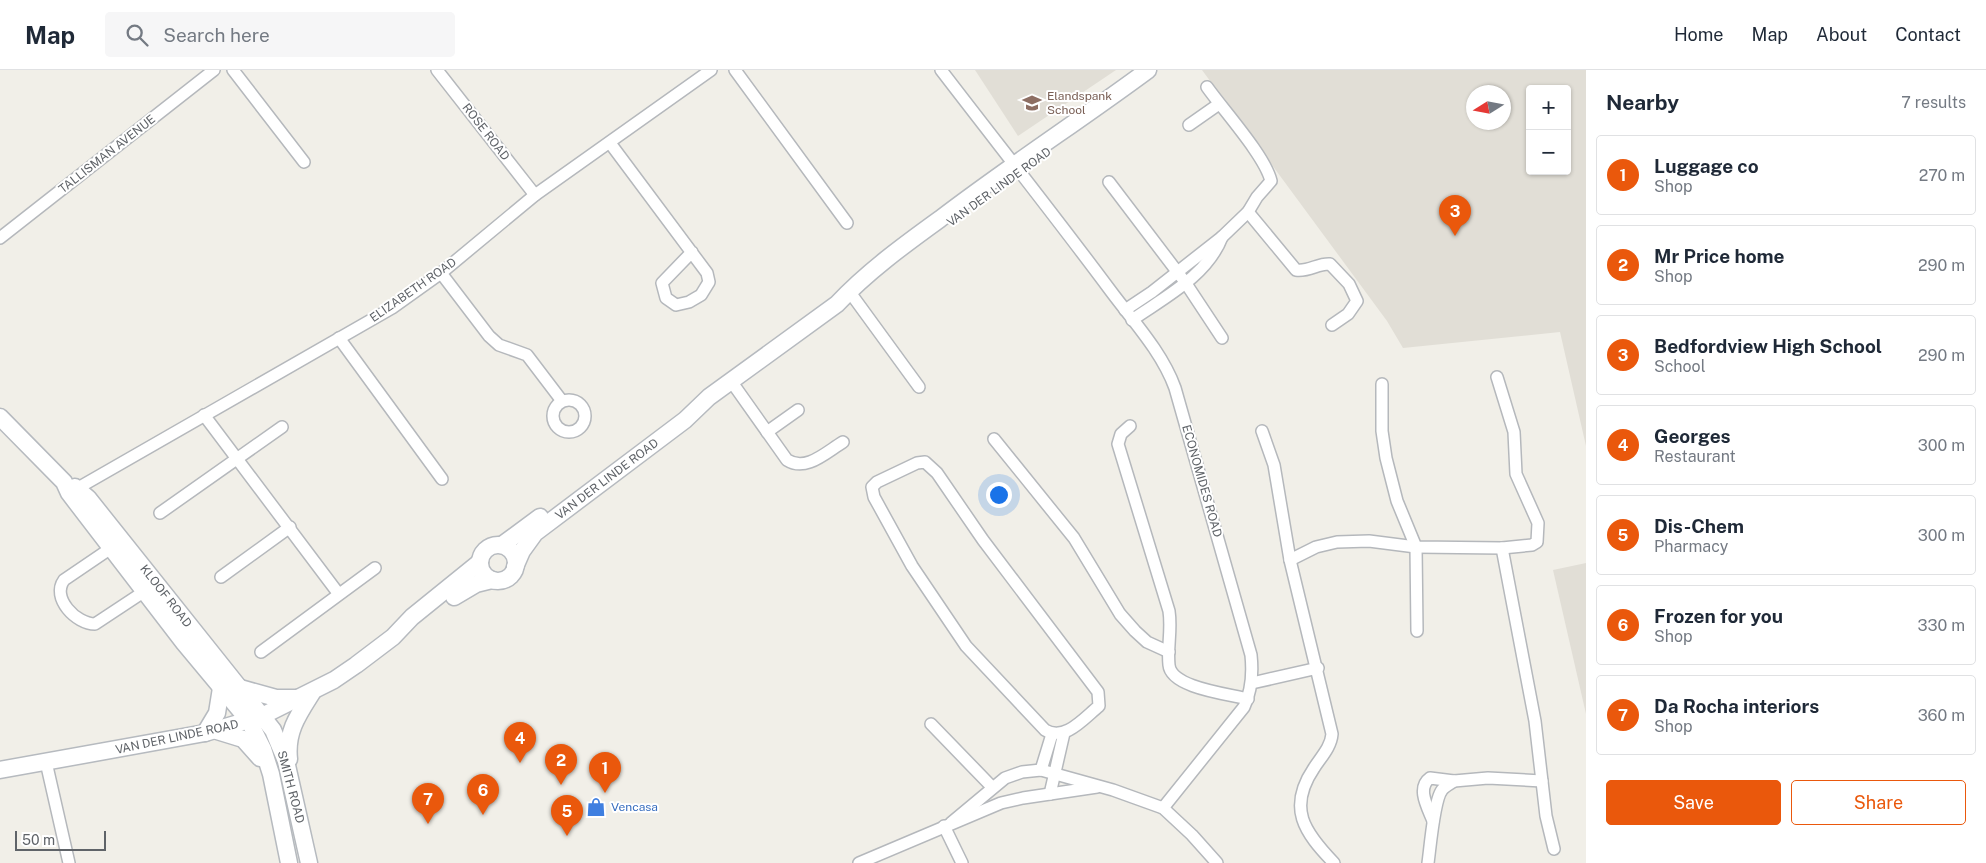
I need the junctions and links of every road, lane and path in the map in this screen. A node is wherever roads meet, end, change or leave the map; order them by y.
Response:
1 (214, 70) edge
2 (233, 70) edge
3 (437, 70) edge
4 (711, 70) edge
5 (734, 70) edge
6 (941, 70) edge
7 (1148, 70) edge
8 (1162, 70) edge
9 (1207, 87) dead end
10 (1219, 104) junction
11 (1189, 125) dead end
12 (610, 143) junction
13 (304, 162) dead end
14 (1017, 167) junction
15 (1109, 182) dead end
16 (535, 194) junction
17 (1248, 212) junction
18 (847, 223) dead end
19 (1222, 237) junction
20 (0, 238) edge
21 (692, 252) junction
22 (1178, 272) junction
23 (441, 273) junction
24 (1185, 282) junction
25 (851, 293) junction
26 (1125, 310) junction
27 (1132, 320) junction
28 (1332, 325) dead end
29 (339, 338) junction
30 (1222, 338) dead end
31 (1497, 377) dead end
32 (731, 381) junction
33 (1382, 384) dead end
34 (919, 387) dead end
35 (709, 397) junction
36 (562, 401) dead end
37 (798, 410) dead end
38 (204, 414) junction
39 (0, 416) edge
40 (1130, 426) dead end
41 (282, 427) dead end
42 (1262, 431) dead end
43 (767, 432) junction
44 (994, 439) dead end
45 (843, 442) dead end
46 (238, 459) junction
47 (442, 479) dead end
48 (71, 488) junction
49 (160, 513) dead end
50 (290, 527) junction
51 (116, 544) junction
52 (502, 546) junction
53 (1416, 547) junction
54 (1502, 548) junction
55 (1290, 560) junction
56 (480, 562) junction
57 (515, 567) junction
58 (375, 568) dead end
59 (221, 577) dead end
60 (492, 580) junction
61 (150, 588) junction
62 (338, 593) junction
63 (1417, 631) dead end
64 (393, 637) junction
65 (261, 652) dead end
66 (1170, 652) junction
67 (1318, 668) junction
68 (1252, 683) junction
69 (238, 687) junction
70 (221, 688) junction
71 (306, 695) junction
72 (1248, 698) junction
73 (255, 719) junction
74 (932, 724) dead end
75 (211, 732) junction
76 (1064, 733) junction
77 (1052, 734) junction
78 (46, 762) junction
79 (0, 770) edge
80 (1041, 770) junction
81 (1054, 773) junction
82 (271, 774) junction
83 (1454, 781) junction
84 (1542, 782) junction
85 (292, 786) junction
86 (1102, 787) junction
87 (990, 788) junction
88 (1050, 794) junction
89 (1002, 803) junction
90 (1163, 808) junction
91 (1433, 821) junction
92 (948, 824) junction
93 (1554, 849) dead end
94 (69, 863) edge
95 (289, 863) edge
96 (309, 863) edge
97 (859, 863) edge
98 (962, 863) edge
99 (1217, 863) edge
100 (1334, 863) edge
101 (1428, 863) edge

1 - 20 street, TALLISMAN AVENUE
2 - 13 street
3 - 16 street, ROSE ROAD
4 - 12 street, ELIZABETH ROAD
5 - 18 street
6 - 14 street, ECONOMIDES ROAD
7 - 14 main road, VAN DER LINDE ROAD
8 - 14 main road, VAN DER LINDE ROAD
9 - 10 street
10 - 11 street
10 - 17 street
12 - 16 street, ELIZABETH ROAD
12 - 21 street
14 - 25 main road, VAN DER LINDE ROAD
14 - 26 street, ECONOMIDES ROAD
15 - 22 street
16 - 23 street, ELIZABETH ROAD
17 - 19 street
17 - 28 street
19 - 22 street
19 - 24 street
21 - 21 street
22 - 24 street
22 - 26 street
23 - 29 street, ELIZABETH ROAD
23 - 36 street
24 - 27 street
24 - 30 street
25 - 32 main road, VAN DER LINDE ROAD
25 - 34 street
26 - 27 street, ECONOMIDES ROAD
27 - 68 street, ECONOMIDES ROAD
29 - 38 street, ELIZABETH ROAD
29 - 47 street
31 - 54 street
32 - 35 main road, VAN DER LINDE ROAD
32 - 43 street
33 - 53 street
35 - 52 main road, VAN DER LINDE ROAD
35 - 57 main road, VAN DER LINDE ROAD
37 - 43 street
38 - 46 street
38 - 48 street, ELIZABETH ROAD
39 - 48 main road, KLOOF ROAD
40 - 66 street
41 - 46 street
42 - 55 street
43 - 45 street
44 - 66 street
46 - 49 street
46 - 50 street
48 - 51 main road, KLOOF ROAD
50 - 59 street
50 - 62 street
51 - 61 main road, KLOOF ROAD
51 - 61 street
52 - 56 main road
52 - 57 main road
53 - 54 street
53 - 55 street
53 - 63 street
54 - 84 street
55 - 67 street
56 - 60 main road
56 - 64 main road, VAN DER LINDE ROAD
57 - 60 main road
58 - 62 street
60 - 64 main road, VAN DER LINDE ROAD
61 - 69 main road, KLOOF ROAD
61 - 70 main road, KLOOF ROAD
62 - 65 street
64 - 71 main road, VAN DER LINDE ROAD
66 - 72 street
67 - 68 street
67 - 100 street
68 - 72 street, ECONOMIDES ROAD
69 - 71 main road
69 - 73 main road, KLOOF ROAD
70 - 73 main road, KLOOF ROAD
70 - 75 main road
71 - 73 main road, VAN DER LINDE ROAD
71 - 85 main road
72 - 90 street, ECONOMIDES ROAD
73 - 75 main road, VAN DER LINDE ROAD
73 - 82 main road, SMITH ROAD
73 - 85 main road, SMITH ROAD
74 - 87 street
75 - 78 main road, VAN DER LINDE ROAD
75 - 82 main road
76 - 77 street
76 - 77 street
76 - 81 street
77 - 80 street
78 - 79 main road, VAN DER LINDE ROAD
78 - 94 street
80 - 81 street
80 - 87 street
81 - 86 street
81 - 88 street
82 - 95 main road, SMITH ROAD
83 - 84 street
83 - 91 street
83 - 91 street
84 - 93 street
85 - 96 main road, SMITH ROAD
86 - 88 street
86 - 90 street
87 - 89 street
87 - 92 street
88 - 89 street
89 - 92 street
90 - 99 street
91 - 101 street
92 - 97 street
92 - 98 street

